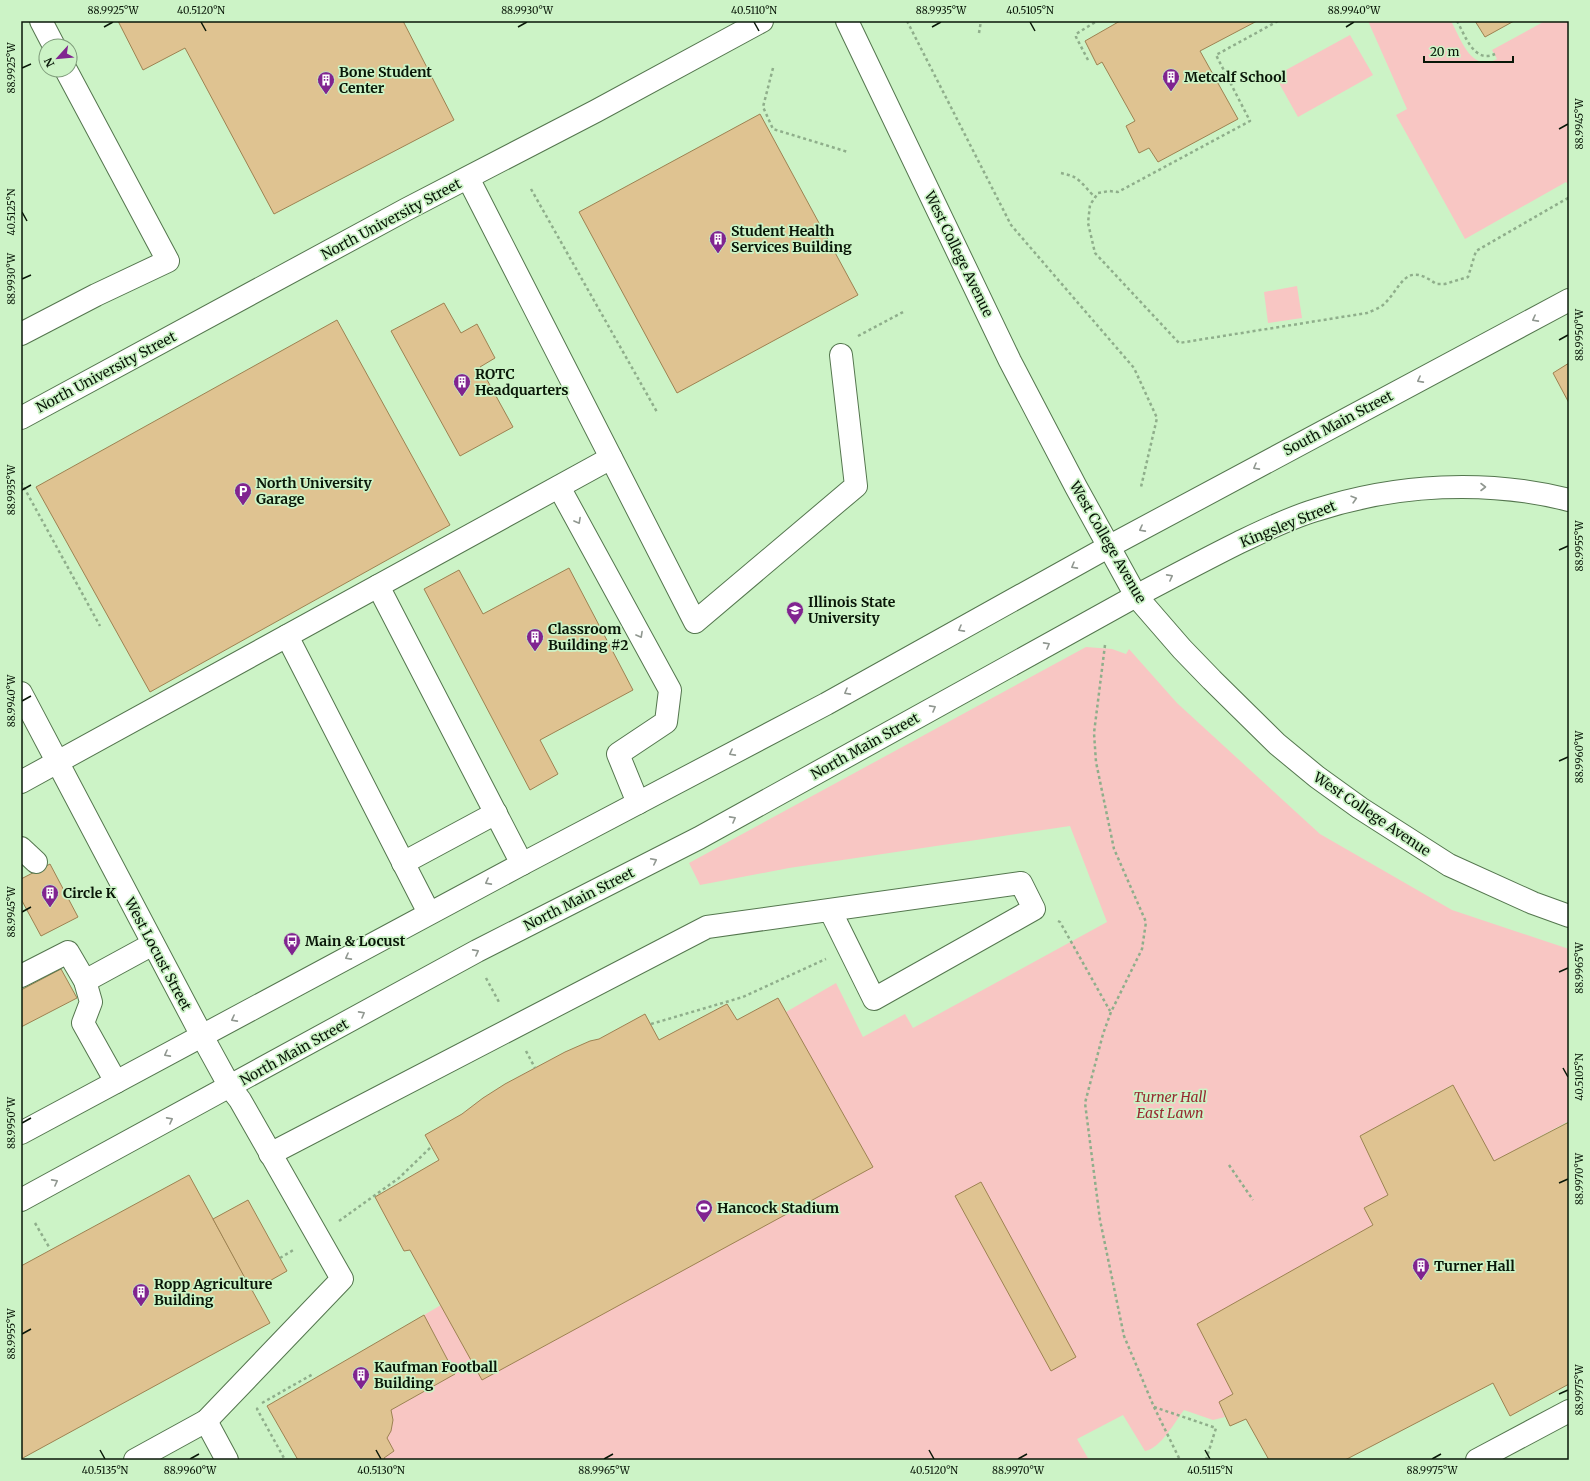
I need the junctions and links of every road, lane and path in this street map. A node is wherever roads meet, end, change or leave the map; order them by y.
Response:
1 (41, 21) edge
2 (762, 21) edge
3 (847, 21) edge
4 (907, 21) edge
5 (981, 21) edge
6 (1097, 21) edge
7 (1278, 21) edge
8 (1457, 21) edge
9 (979, 33) dead end
10 (50, 38) edge
11 (1495, 54) dead end
12 (1088, 60) dead end
13 (773, 68) dead end
14 (70, 78) edge
15 (848, 152) dead end
16 (1061, 173) dead end
17 (468, 178) junction
18 (531, 189) dead end
19 (1095, 197) junction
20 (1569, 200) edge
21 (1569, 300) edge
22 (905, 311) dead end
23 (21, 334) edge
24 (841, 355) joint
25 (657, 412) dead end
26 (21, 418) edge
27 (611, 458) junction
28 (21, 482) edge
29 (559, 487) junction
30 (1141, 487) dead end
31 (1569, 500) edge
32 (1108, 547) junction
33 (378, 586) junction
34 (1136, 596) junction
35 (100, 626) dead end
36 (287, 636) junction
37 (1105, 641) dead end
38 (21, 693) edge
39 (58, 762) junction
40 (21, 782) edge
41 (638, 803) junction
42 (496, 813) junction
43 (403, 863) junction
44 (522, 864) junction
45 (1034, 909) junction
46 (830, 910) junction
47 (430, 913) junction
48 (1569, 916) edge
49 (153, 944) junction
50 (849, 946) junction
51 (21, 976) edge
52 (85, 981) junction
53 (1111, 1012) junction
54 (651, 1024) dead end
55 (202, 1036) junction
56 (116, 1082) junction
57 (230, 1087) junction
58 (21, 1134) edge
59 (431, 1147) dead end
60 (270, 1154) junction
61 (1229, 1164) dead end
62 (21, 1200) edge
63 (1254, 1200) dead end
64 (36, 1223) dead end
65 (317, 1236) junction
66 (49, 1248) dead end
67 (280, 1258) dead end
68 (313, 1374) dead end
69 (1154, 1406) junction
70 (1569, 1412) edge
71 (206, 1421) junction
72 (135, 1460) edge
73 (227, 1460) edge
74 (284, 1460) edge
75 (1180, 1460) edge
76 (1206, 1460) edge
77 (1477, 1460) edge

1 - 10 main road
2 - 17 main road, North University Street
3 - 32 main road, West College Avenue
4 - 30 path
5 - 9 path
6 - 12 path
7 - 19 path
8 - 11 path
13 - 15 path
14 - 23 main road
16 - 19 path
17 - 26 main road, North University Street
17 - 27 main road
18 - 25 path
19 - 20 path
21 -> 32 main road, South Main Street
22 - 24 path
24 - 27 main road
27 - 29 main road
28 - 35 path
29 - 33 main road
29 -> 41 main road
34 -> 31 main road, Kingsley Street
32 - 34 main road, West College Avenue
32 -> 41 main road
33 - 36 main road
33 - 42 main road
34 - 48 main road, West College Avenue
57 -> 34 main road, North Main Street
36 - 39 main road
36 - 43 main road
37 - 53 path
38 - 39 main road, West Locust Street
39 - 40 main road
39 - 49 main road, West Locust Street
41 - 44 main road
42 - 43 main road
42 - 44 main road
43 - 47 main road
44 -> 47 main road
45 - 46 main road
45 - 50 main road
45 - 53 path
46 - 50 main road
46 - 60 main road
47 -> 55 main road
49 - 52 main road
49 - 55 main road, West Locust Street
50 - 54 path
51 - 52 main road
52 - 56 main road
53 - 69 path
55 -> 56 main road
55 - 57 main road, West Locust Street
56 - 58 main road
57 - 60 main road, West Locust Street
62 -> 57 main road, North Main Street
59 - 65 path
60 - 65 main road, West Locust Street
61 - 63 path
64 - 66 path
65 - 67 path
65 - 71 main road, West Locust Street
68 - 74 path
69 - 75 path
69 - 76 path
70 - 77 main road
71 - 72 main road
71 - 73 main road

